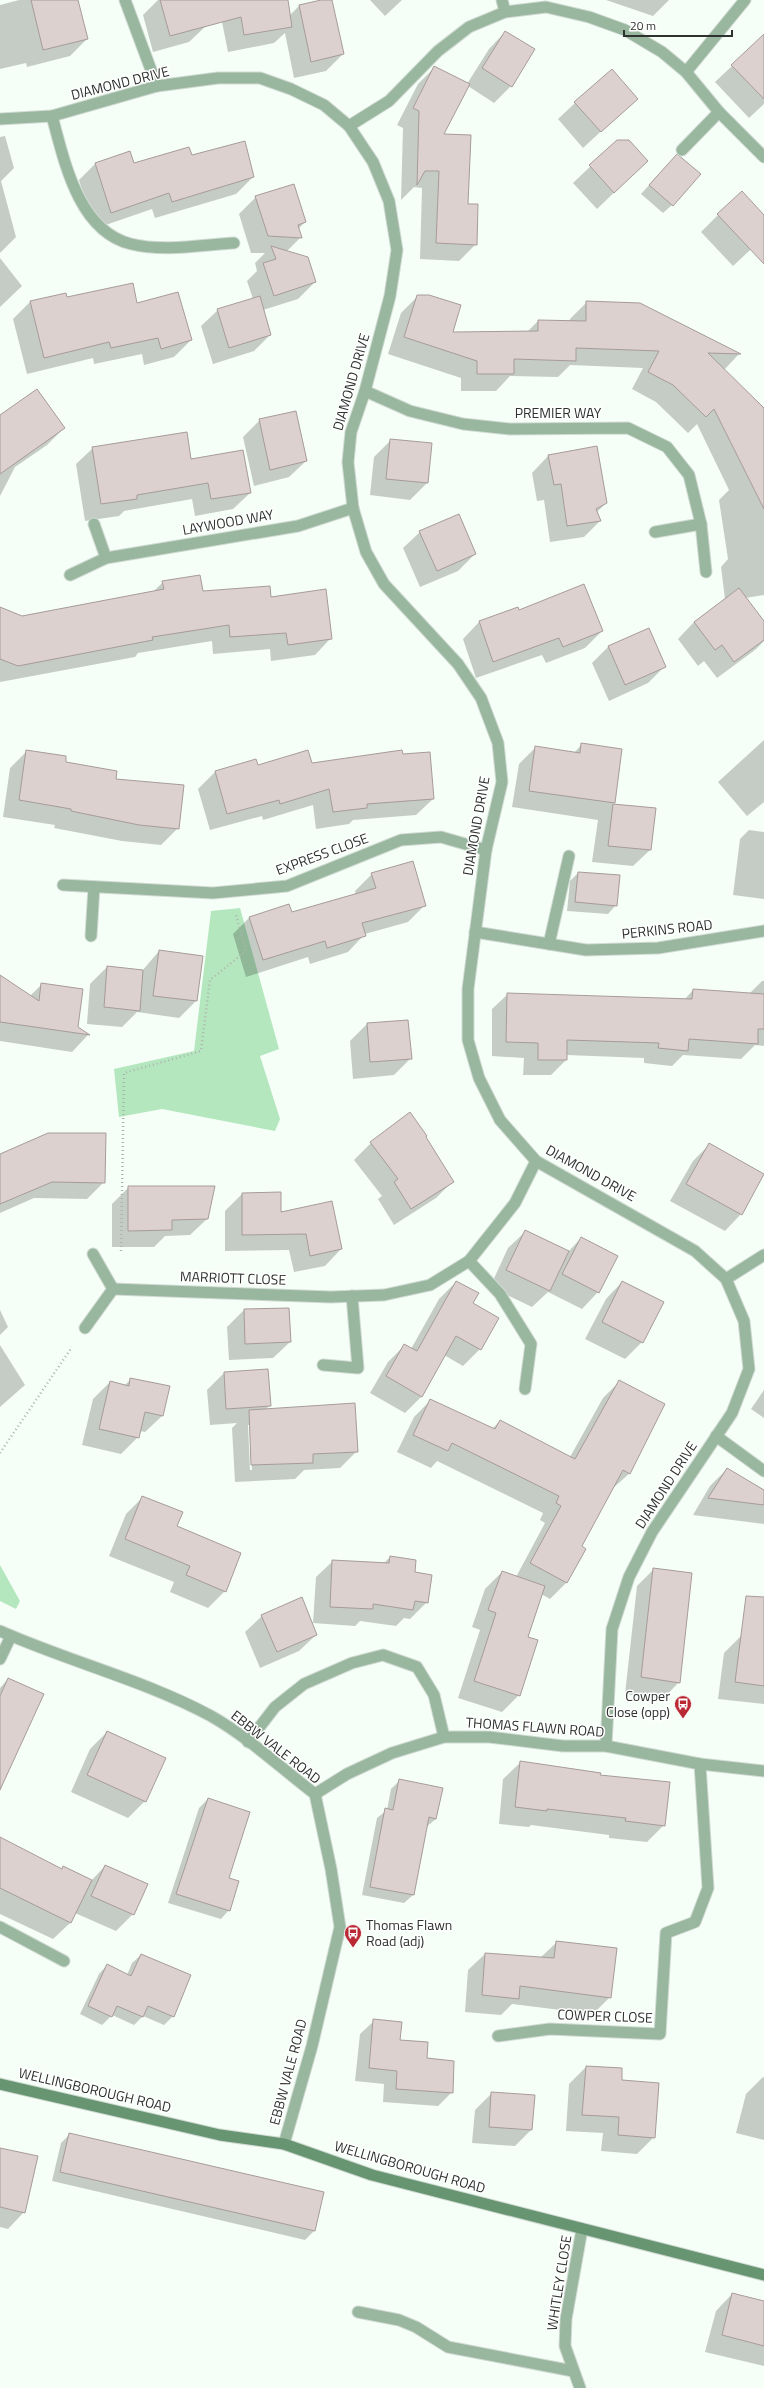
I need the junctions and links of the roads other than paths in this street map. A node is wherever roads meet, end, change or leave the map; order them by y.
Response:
1 (125, 0) edge
2 (502, 0) edge
3 (745, 0) edge
4 (505, 12) junction
5 (686, 72) junction
6 (157, 86) junction
7 (719, 112) junction
8 (52, 116) junction
9 (0, 119) edge
10 (348, 126) junction
11 (682, 150) dead end
12 (764, 157) edge
13 (234, 243) dead end
14 (365, 391) junction
15 (353, 508) junction
16 (94, 524) dead end
17 (702, 524) junction
18 (655, 532) dead end
19 (106, 558) junction
20 (706, 572) dead end
21 (70, 574) dead end
22 (486, 850) junction
23 (569, 856) dead end
24 (62, 885) dead end
25 (94, 887) junction
26 (764, 931) edge
27 (475, 932) junction
28 (91, 936) dead end
29 (549, 944) junction
30 (536, 1161) junction
31 (93, 1254) dead end
32 (764, 1255) edge
33 (469, 1261) junction
34 (726, 1279) junction
35 (113, 1289) junction
36 (352, 1296) junction
37 (85, 1328) road end
38 (323, 1365) dead end
39 (525, 1389) dead end
40 (716, 1436) junction
41 (764, 1471) edge
42 (0, 1631) edge
43 (10, 1636) junction
44 (0, 1659) edge
45 (444, 1737) junction
46 (248, 1742) junction
47 (606, 1746) junction
48 (700, 1764) junction
49 (764, 1770) edge
50 (315, 1794) junction
51 (0, 1927) edge
52 (64, 1962) dead end
53 (498, 2036) dead end
54 (0, 2084) edge
55 (284, 2144) junction
56 (582, 2229) junction
57 (764, 2275) edge
58 (358, 2312) dead end
59 (573, 2371) junction
60 (580, 2388) edge

1 - 6 street
2 - 4 street
3 - 5 street
4 - 5 street
4 - 10 street
5 - 7 street
6 - 8 street, DIAMOND DRIVE
6 - 10 street, DIAMOND DRIVE
7 - 11 street
7 - 12 street
8 - 9 street, DIAMOND DRIVE
8 - 13 street
10 - 14 street, DIAMOND DRIVE
14 - 15 street, DIAMOND DRIVE
14 - 17 street, PREMIER WAY
15 - 19 street, LAYWOOD WAY
15 - 22 street, DIAMOND DRIVE
16 - 19 street
17 - 18 street
17 - 20 street, PREMIER WAY
19 - 21 street, LAYWOOD WAY
22 - 25 street, EXPRESS CLOSE
22 - 27 street, DIAMOND DRIVE
23 - 29 street
24 - 25 street, EXPRESS CLOSE
25 - 28 street
26 - 29 street, PERKINS ROAD
27 - 29 street, PERKINS ROAD
27 - 30 street, DIAMOND DRIVE
30 - 33 street, MARRIOTT CLOSE
30 - 34 street, DIAMOND DRIVE
31 - 35 street
32 - 34 street
33 - 36 street, MARRIOTT CLOSE
33 - 39 street
34 - 40 street, DIAMOND DRIVE
35 - 36 street, MARRIOTT CLOSE
35 - 37 street
36 - 38 street
40 - 41 street
40 - 47 street, DIAMOND DRIVE
42 - 43 street, EBBW VALE ROAD
43 - 44 street
43 - 46 street, EBBW VALE ROAD
45 - 46 street
45 - 47 street, THOMAS FLAWN ROAD
45 - 50 street, THOMAS FLAWN ROAD
46 - 50 street, EBBW VALE ROAD
47 - 48 street, THOMAS FLAWN ROAD
48 - 49 street, THOMAS FLAWN ROAD
48 - 53 street, COWPER CLOSE
50 - 55 street, EBBW VALE ROAD
51 - 52 street
54 - 55 main road, WELLINGBOROUGH ROAD
55 - 56 main road, WELLINGBOROUGH ROAD
56 - 57 main road, WELLINGBOROUGH ROAD
56 - 59 street, WHITLEY CLOSE
58 - 59 street
59 - 60 street, WHITLEY CLOSE

